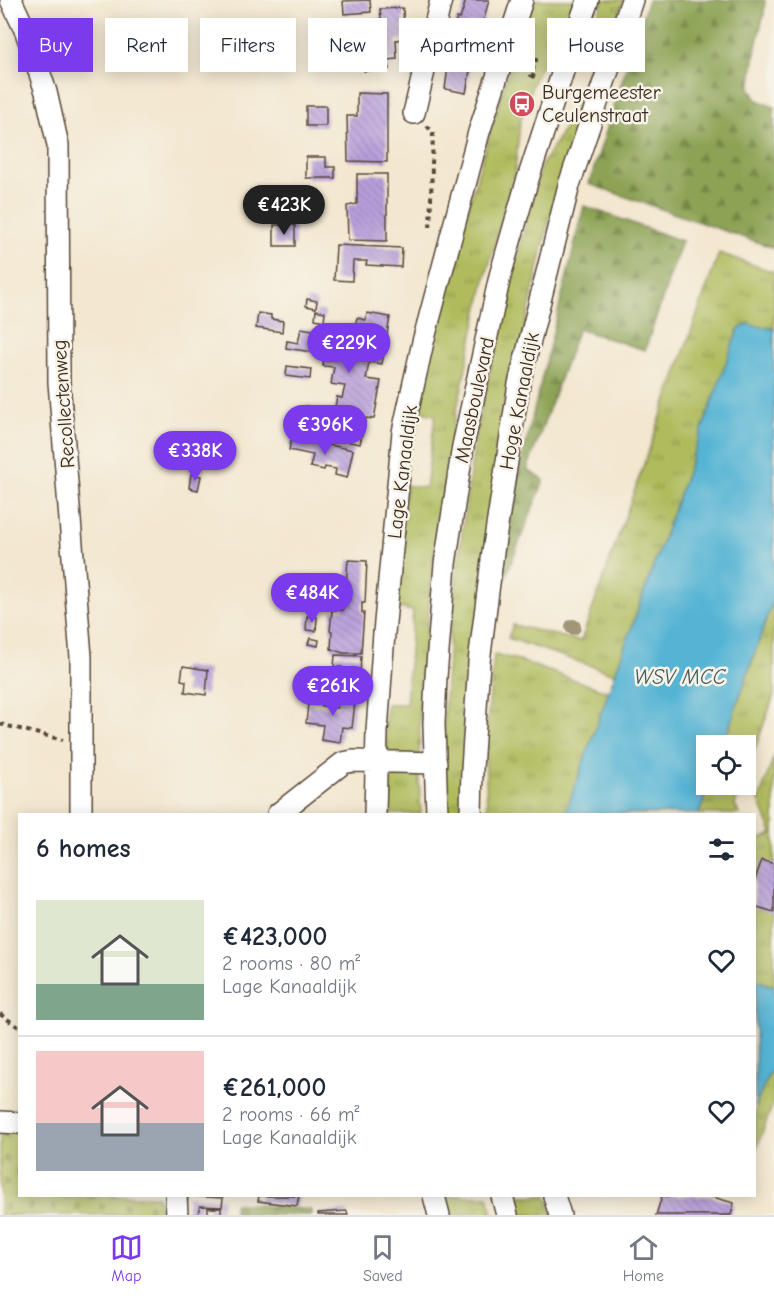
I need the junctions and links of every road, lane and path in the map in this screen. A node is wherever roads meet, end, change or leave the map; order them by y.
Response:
1 (11, 0) edge
2 (441, 0) edge
3 (522, 0) edge
4 (588, 0) edge
5 (632, 0) edge
6 (414, 113) joint
7 (429, 238) dead end
8 (0, 724) edge
9 (81, 745) junction
10 (377, 762) junction
11 (436, 763) junction
12 (81, 813) edge
13 (279, 813) edge
14 (375, 813) edge
15 (437, 813) edge
16 (471, 813) edge
17 (0, 1014) edge
18 (18, 1027) edge
19 (0, 1122) edge
20 (18, 1123) edge
21 (176, 1197) edge
22 (434, 1197) edge
23 (502, 1197) edge
24 (554, 1197) edge
25 (177, 1215) edge
26 (439, 1215) edge
27 (507, 1215) edge
28 (560, 1215) edge

1 - 9 street, Recollectenweg
2 - 6 street
3 - 10 street, Lage Kanaaldijk
4 - 11 street, Maasboulevard
5 - 16 street, Hoge Kanaaldijk
6 - 7 path
8 - 9 path
9 - 12 street, Recollectenweg
10 - 11 street
10 - 13 street
10 - 14 street, Lage Kanaaldijk
11 - 15 street, Maasboulevard
17 - 18 path
19 - 20 street
21 - 25 street
22 - 26 street
23 - 27 street
24 - 28 street

